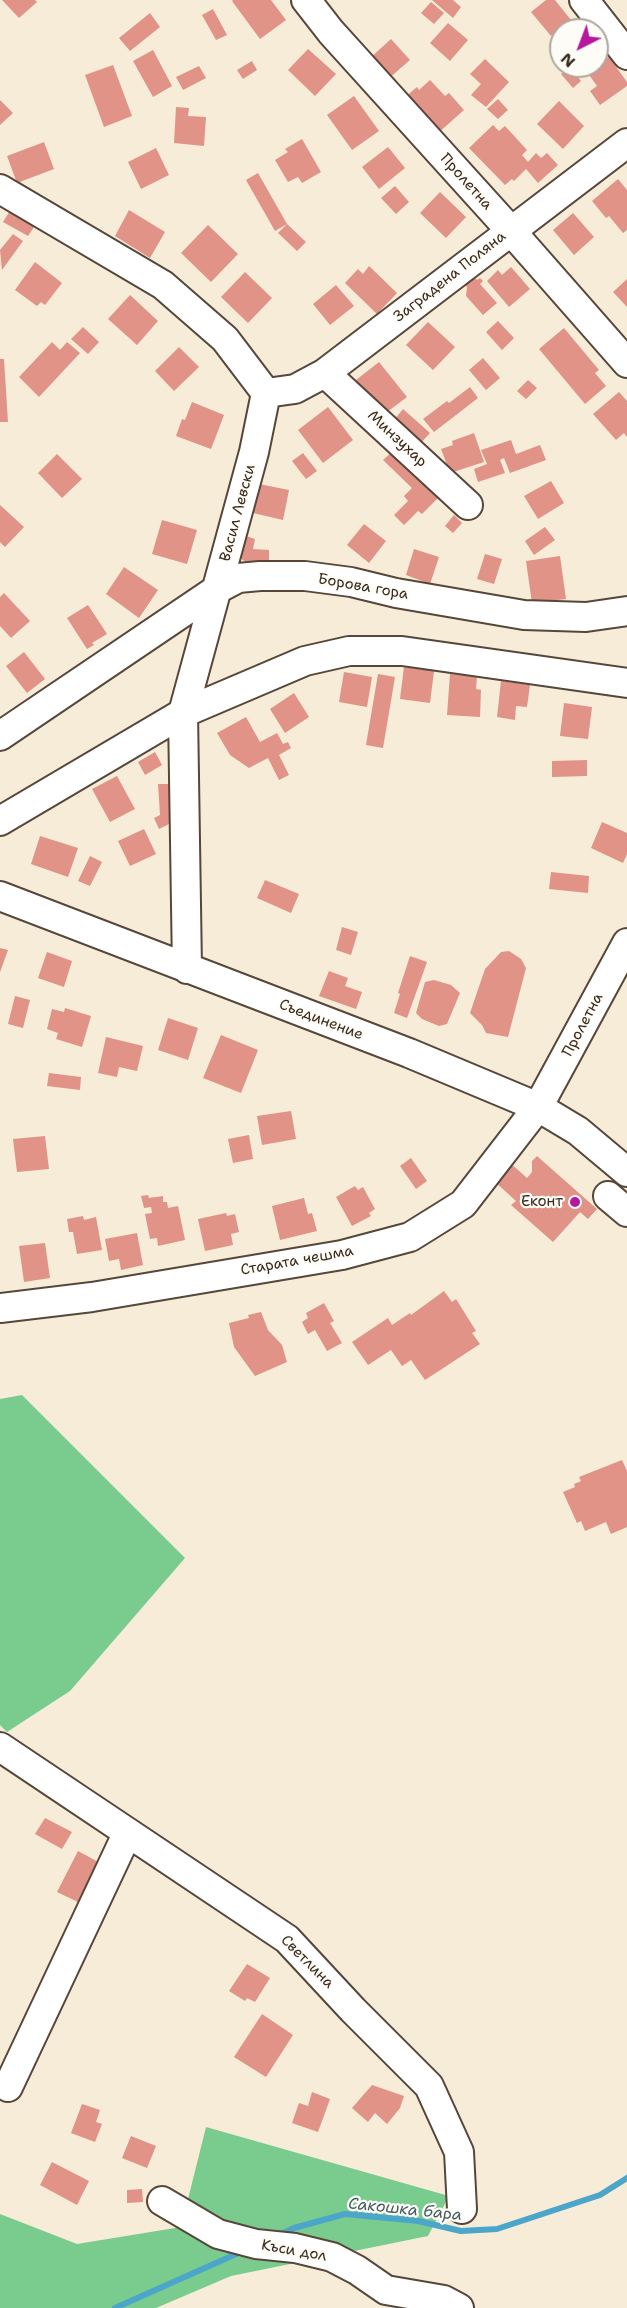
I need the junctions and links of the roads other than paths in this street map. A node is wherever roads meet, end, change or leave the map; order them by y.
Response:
1 (306, 0) edge
2 (584, 0) edge
3 (627, 55) edge
4 (627, 143) edge
5 (0, 189) edge
6 (511, 231) junction
7 (627, 363) edge
8 (325, 373) junction
9 (266, 393) junction
10 (468, 505) dead end
11 (219, 588) junction
12 (627, 610) edge
13 (627, 683) edge
14 (183, 713) junction
15 (0, 736) edge
16 (0, 821) edge
17 (0, 896) edge
18 (627, 943) edge
19 (186, 969) junction
20 (538, 1107) junction
21 (627, 1172) edge
22 (0, 1308) edge
23 (0, 1747) edge
24 (127, 1834) junction
25 (8, 2087) dead end
26 (162, 2201) dead end
27 (462, 2209) dead end
28 (459, 2308) edge

1 - 6 street, Пролетна
2 - 3 street
4 - 6 street, Заградена Поляна
5 - 9 street
6 - 7 street, Пролетна
6 - 8 street, Заградена Поляна
8 - 9 street, Заградена Поляна
8 - 10 street, Минзухар
9 - 11 street, Васил Левски
11 - 12 street, Борова гора
11 - 14 street, Васил Левски
11 - 15 street, Борова гора
13 - 14 street
14 - 16 street
14 - 19 street, Васил Левски
17 - 19 street, Съединение
18 - 20 street, Пролетна
19 - 20 street, Съединение
20 - 21 street, Съединение
20 - 22 street, Старата чешма
23 - 24 street, Светлина
24 - 25 street
24 - 27 street, Светлина
26 - 28 street, Къси дол

